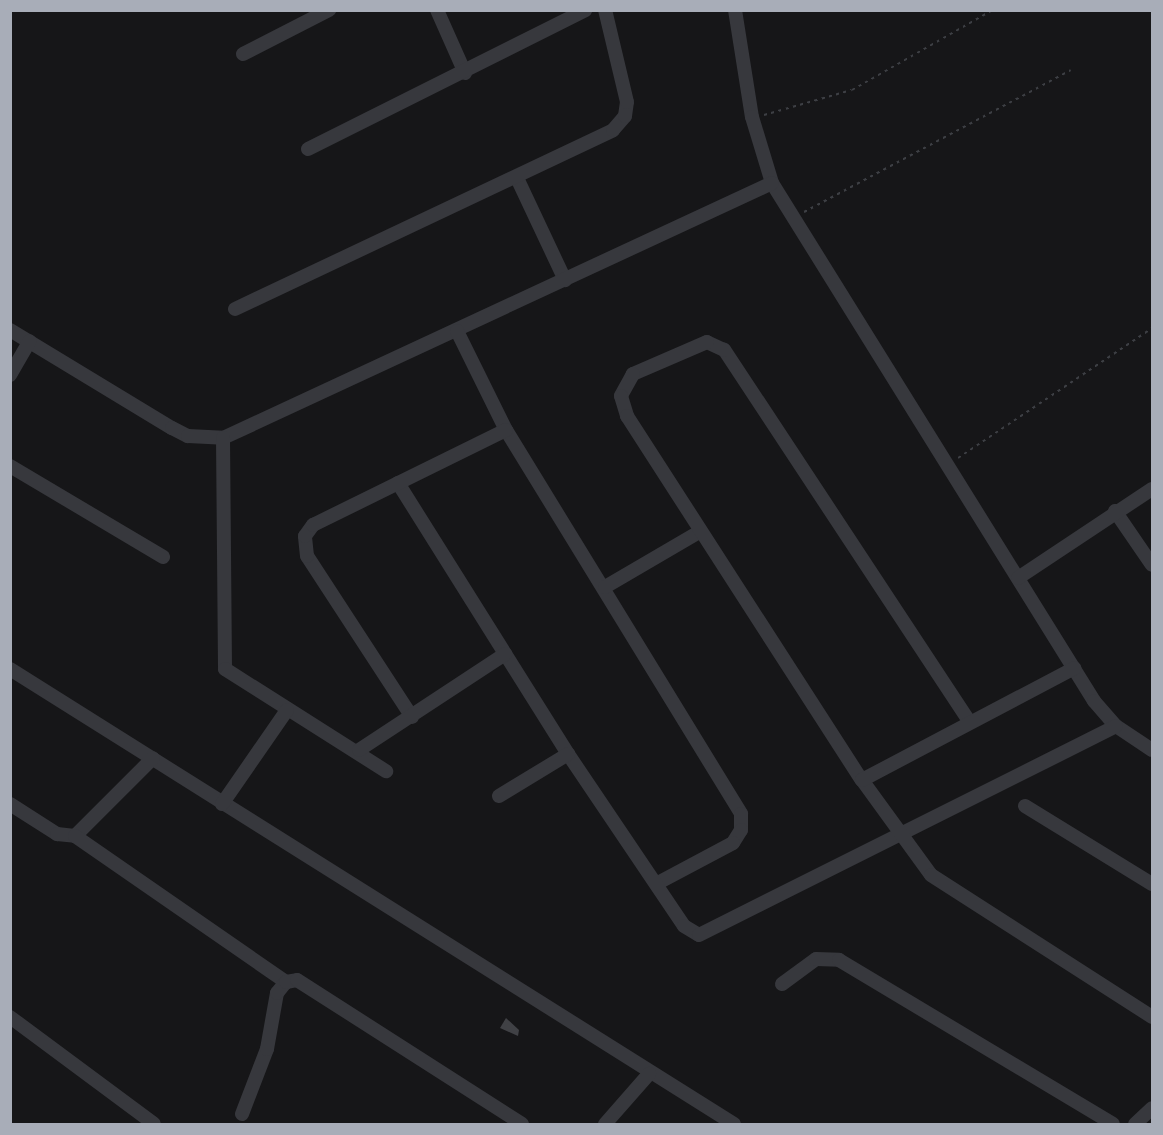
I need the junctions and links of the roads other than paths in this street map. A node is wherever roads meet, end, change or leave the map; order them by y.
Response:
1 (329, 10) edge
2 (437, 10) edge
3 (585, 10) edge
4 (605, 10) edge
5 (735, 10) edge
6 (243, 54) dead end
7 (465, 73) junction
8 (308, 149) dead end
9 (517, 178) junction
10 (772, 183) junction
11 (565, 280) junction
12 (235, 309) dead end
13 (10, 330) edge
14 (457, 331) junction
15 (30, 341) junction
16 (10, 375) edge
17 (506, 430) junction
18 (223, 438) junction
19 (10, 466) edge
20 (398, 483) junction
21 (1152, 489) edge
22 (1115, 511) junction
23 (699, 532) junction
24 (163, 557) dead end
25 (1152, 565) edge
26 (1018, 578) junction
27 (605, 587) junction
28 (505, 654) junction
29 (1074, 668) junction
30 (10, 669) edge
31 (287, 710) junction
32 (412, 717) junction
33 (969, 721) junction
34 (1116, 726) junction
35 (359, 750) junction
36 (1152, 750) edge
37 (568, 754) junction
38 (153, 758) junction
39 (386, 771) dead end
40 (862, 780) junction
41 (499, 796) dead end
42 (10, 804) edge
43 (222, 804) junction
44 (1025, 806) dead end
45 (900, 834) junction
46 (75, 836) junction
47 (656, 884) junction
48 (1152, 884) edge
49 (286, 982) junction
50 (782, 984) dead end
51 (10, 1017) edge
52 (1152, 1017) edge
53 (649, 1074) junction
54 (1152, 1108) edge
55 (242, 1114) dead end
56 (154, 1125) edge
57 (522, 1125) edge
58 (605, 1125) edge
59 (734, 1125) edge
60 (1113, 1125) edge
61 (1135, 1125) edge

1 - 6 street
2 - 7 street
3 - 7 street
4 - 9 street
5 - 10 street
7 - 8 street
9 - 11 street
9 - 12 street
10 - 11 street
10 - 26 street
11 - 14 street
13 - 15 street
14 - 17 street
14 - 18 street
15 - 16 street
15 - 18 street
17 - 20 street
17 - 27 street
18 - 31 street
19 - 24 street
20 - 28 street
20 - 32 street
21 - 22 street
22 - 25 street
22 - 26 street
23 - 27 street
23 - 33 street
23 - 40 street
26 - 29 street
27 - 47 street
28 - 32 street
28 - 37 street
29 - 33 street
29 - 34 street
30 - 38 street
31 - 35 street
31 - 43 street
32 - 35 street
33 - 40 street
34 - 36 street
34 - 45 street
35 - 39 street
37 - 41 street
37 - 47 street
38 - 43 street
38 - 46 street
40 - 45 street
42 - 46 street
43 - 53 street
44 - 48 street
45 - 47 street
45 - 52 street
46 - 49 street
49 - 55 street
49 - 57 street
50 - 60 street
51 - 56 street
53 - 58 street
53 - 59 street
54 - 61 street

